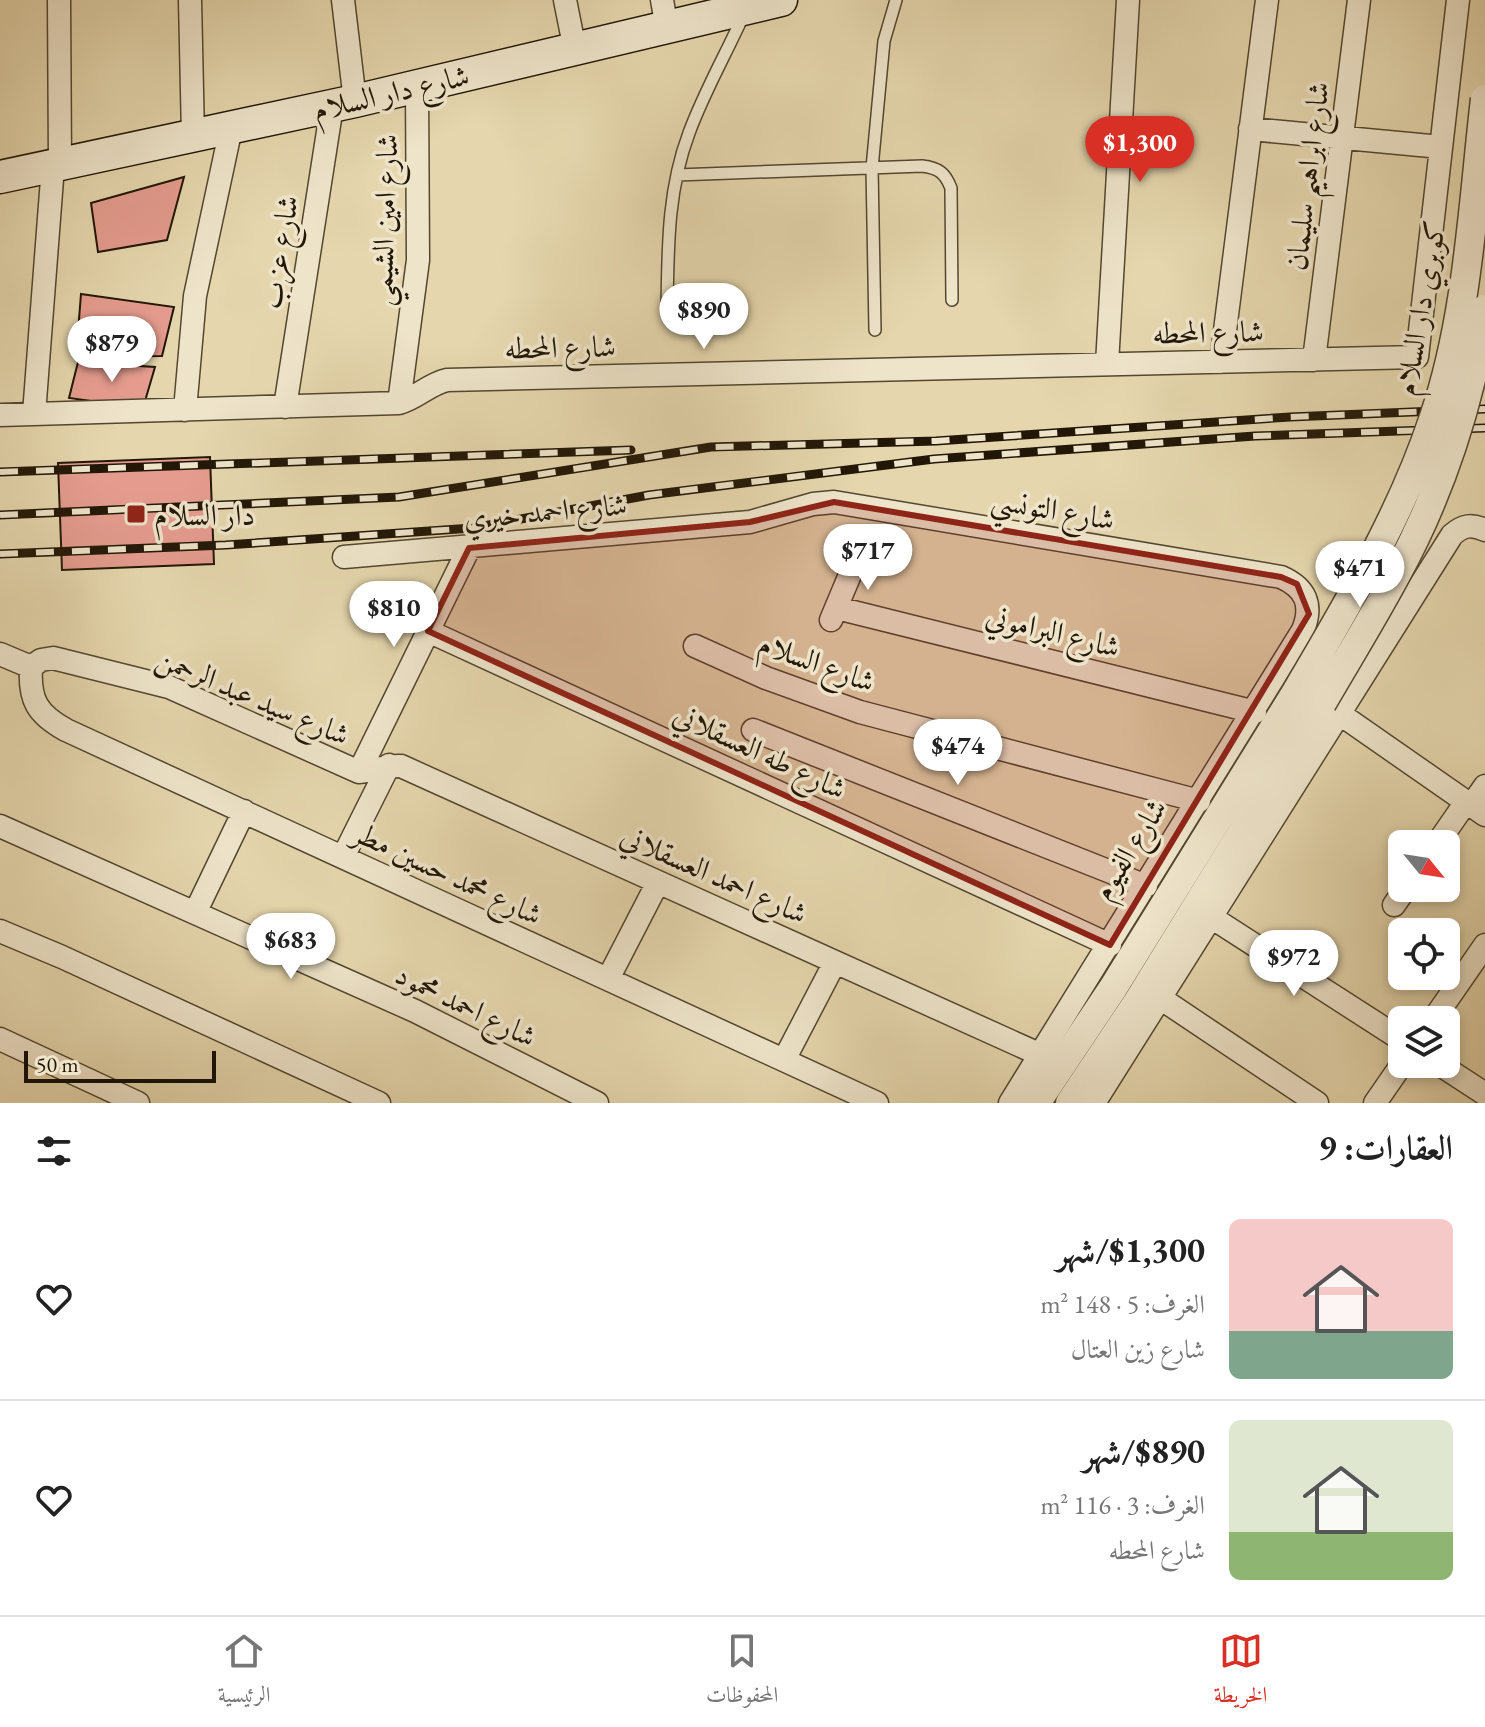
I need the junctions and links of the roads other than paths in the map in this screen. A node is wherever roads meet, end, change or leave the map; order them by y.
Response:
1 (59, 0) edge
2 (190, 0) edge
3 (343, 0) edge
4 (565, 0) edge
5 (781, 0) edge
6 (896, 0) edge
7 (1128, 0) edge
8 (1267, 0) edge
9 (1359, 0) edge
10 (1458, 0) edge
11 (746, 5) edge
12 (664, 14) edge
13 (575, 50) junction
14 (417, 87) junction
15 (1485, 99) edge
16 (344, 104) junction
17 (231, 128) junction
18 (1250, 129) junction
19 (193, 136) junction
20 (1342, 138) junction
21 (1441, 147) junction
22 (56, 165) junction
23 (872, 168) junction
24 (677, 175) junction
25 (0, 177) edge
26 (952, 300) dead end
27 (1485, 309) edge
28 (667, 311) dead end
29 (875, 330) dead end
30 (1314, 360) junction
31 (1221, 362) junction
32 (1107, 364) junction
33 (399, 403) junction
34 (285, 407) junction
35 (185, 410) junction
36 (34, 414) junction
37 (0, 415) edge
38 (750, 522) joint
39 (1485, 530) edge
40 (862, 546) dead end
41 (469, 548) junction
42 (344, 557) dead end
43 (1303, 630) junction
44 (428, 631) junction
45 (695, 646) dead end
46 (0, 654) edge
47 (31, 667) junction
48 (1367, 670) junction
49 (1320, 702) junction
50 (1255, 712) junction
51 (753, 730) dead end
52 (389, 765) junction
53 (359, 772) junction
54 (1485, 786) edge
55 (1199, 801) junction
56 (1474, 808) edge
57 (244, 811) junction
58 (0, 826) edge
59 (1451, 830) edge
60 (343, 857) junction
61 (658, 882) junction
62 (1146, 886) junction
63 (195, 913) junction
64 (1211, 917) junction
65 (0, 931) edge
66 (1110, 945) junction
67 (1485, 945) edge
68 (835, 962) junction
69 (608, 979) junction
70 (1160, 998) junction
71 (1443, 1006) edge
72 (1388, 1031) edge
73 (0, 1039) edge
74 (1041, 1055) junction
75 (784, 1060) junction
76 (1392, 1078) edge
77 (1460, 1078) edge
78 (1485, 1094) edge
79 (138, 1103) edge
80 (379, 1103) edge
81 (597, 1103) edge
82 (877, 1103) edge
83 (1010, 1103) edge
84 (1036, 1103) edge
85 (1070, 1103) edge
86 (1094, 1103) edge
87 (1317, 1103) edge
88 (1375, 1103) edge

1 - 22 street
2 - 19 street
3 - 16 street, شارع عزب
4 - 13 street
5 - 11 main road, شارع دار السلام
6 - 23 lane
7 - 32 street
8 - 18 street
9 - 20 street, شارع ابراهيم سليمان
10 - 21 street
11 - 12 main road, شارع دار السلام
11 - 24 lane
12 - 13 main road, شارع دار السلام
13 - 14 main road, شارع دار السلام
14 - 16 main road, شارع دار السلام
14 - 33 street, شارع امين الشيمي
15 - 49 street, كوبري دار السلام, bridge
16 - 17 main road, شارع دار السلام
16 - 34 street, شارع عزب
17 - 19 main road, شارع دار السلام
17 - 35 street
18 - 20 street
18 - 31 street
19 - 22 main road, شارع دار السلام
20 - 21 street
20 - 30 street, شارع ابراهيم سليمان
21 - 30 street, شارع المحطه
22 - 25 main road, شارع دار السلام
22 - 36 street
23 - 24 lane
23 - 26 lane
23 - 29 lane
24 - 28 lane
27 - 49 street, كوبري دار السلام, bridge
30 - 31 street, شارع المحطه
31 - 32 street, شارع المحطه
32 - 33 street, شارع المحطه
33 - 34 street, شارع المحطه
34 - 35 street, شارع المحطه
35 - 36 street, شارع المحطه
36 - 37 street, شارع المحطه
38 - 41 street, شارع احمد خيري
38 - 43 street, شارع التونسي
39 - 48 street
40 - 50 street, شارع البراموني
41 - 42 street, شارع احمد خيري
41 - 44 street
43 - 48 street
43 - 50 street, شارع الفيوم
44 - 53 street
44 - 66 street, شارع طه العسقلاني
45 - 55 street, شارع السلام
46 - 47 street
47 - 53 street, شارع سيد عبد الرحمن
47 - 57 street, شارع محمد حسين مطر
48 - 49 street
49 - 56 street
49 - 64 street
49 - 84 street, شارع الفيوم
49 - 85 street
50 - 55 street, شارع الفيوم
51 - 62 street
52 - 53 street
52 - 60 street
52 - 61 street, شارع احمد العسقلاني
54 - 56 street
55 - 62 street, شارع الفيوم
56 - 59 street
57 - 60 street, شارع محمد حسين مطر
57 - 63 street
58 - 63 street, شارع احمد محمود
60 - 69 street, شارع محمد حسين مطر
61 - 68 street, شارع احمد العسقلاني
61 - 69 street
62 - 66 street, شارع الفيوم
63 - 81 street, شارع احمد محمود
64 - 70 street
64 - 72 street
65 - 80 street
66 - 74 street, شارع الفيوم
67 - 71 street
68 - 74 street, شارع احمد العسقلاني
68 - 75 street
69 - 75 street, شارع محمد حسين مطر
70 - 86 street
70 - 87 street
73 - 79 street
74 - 83 street, شارع الفيوم
75 - 82 street, شارع محمد حسين مطر
76 - 88 street
77 - 78 street

